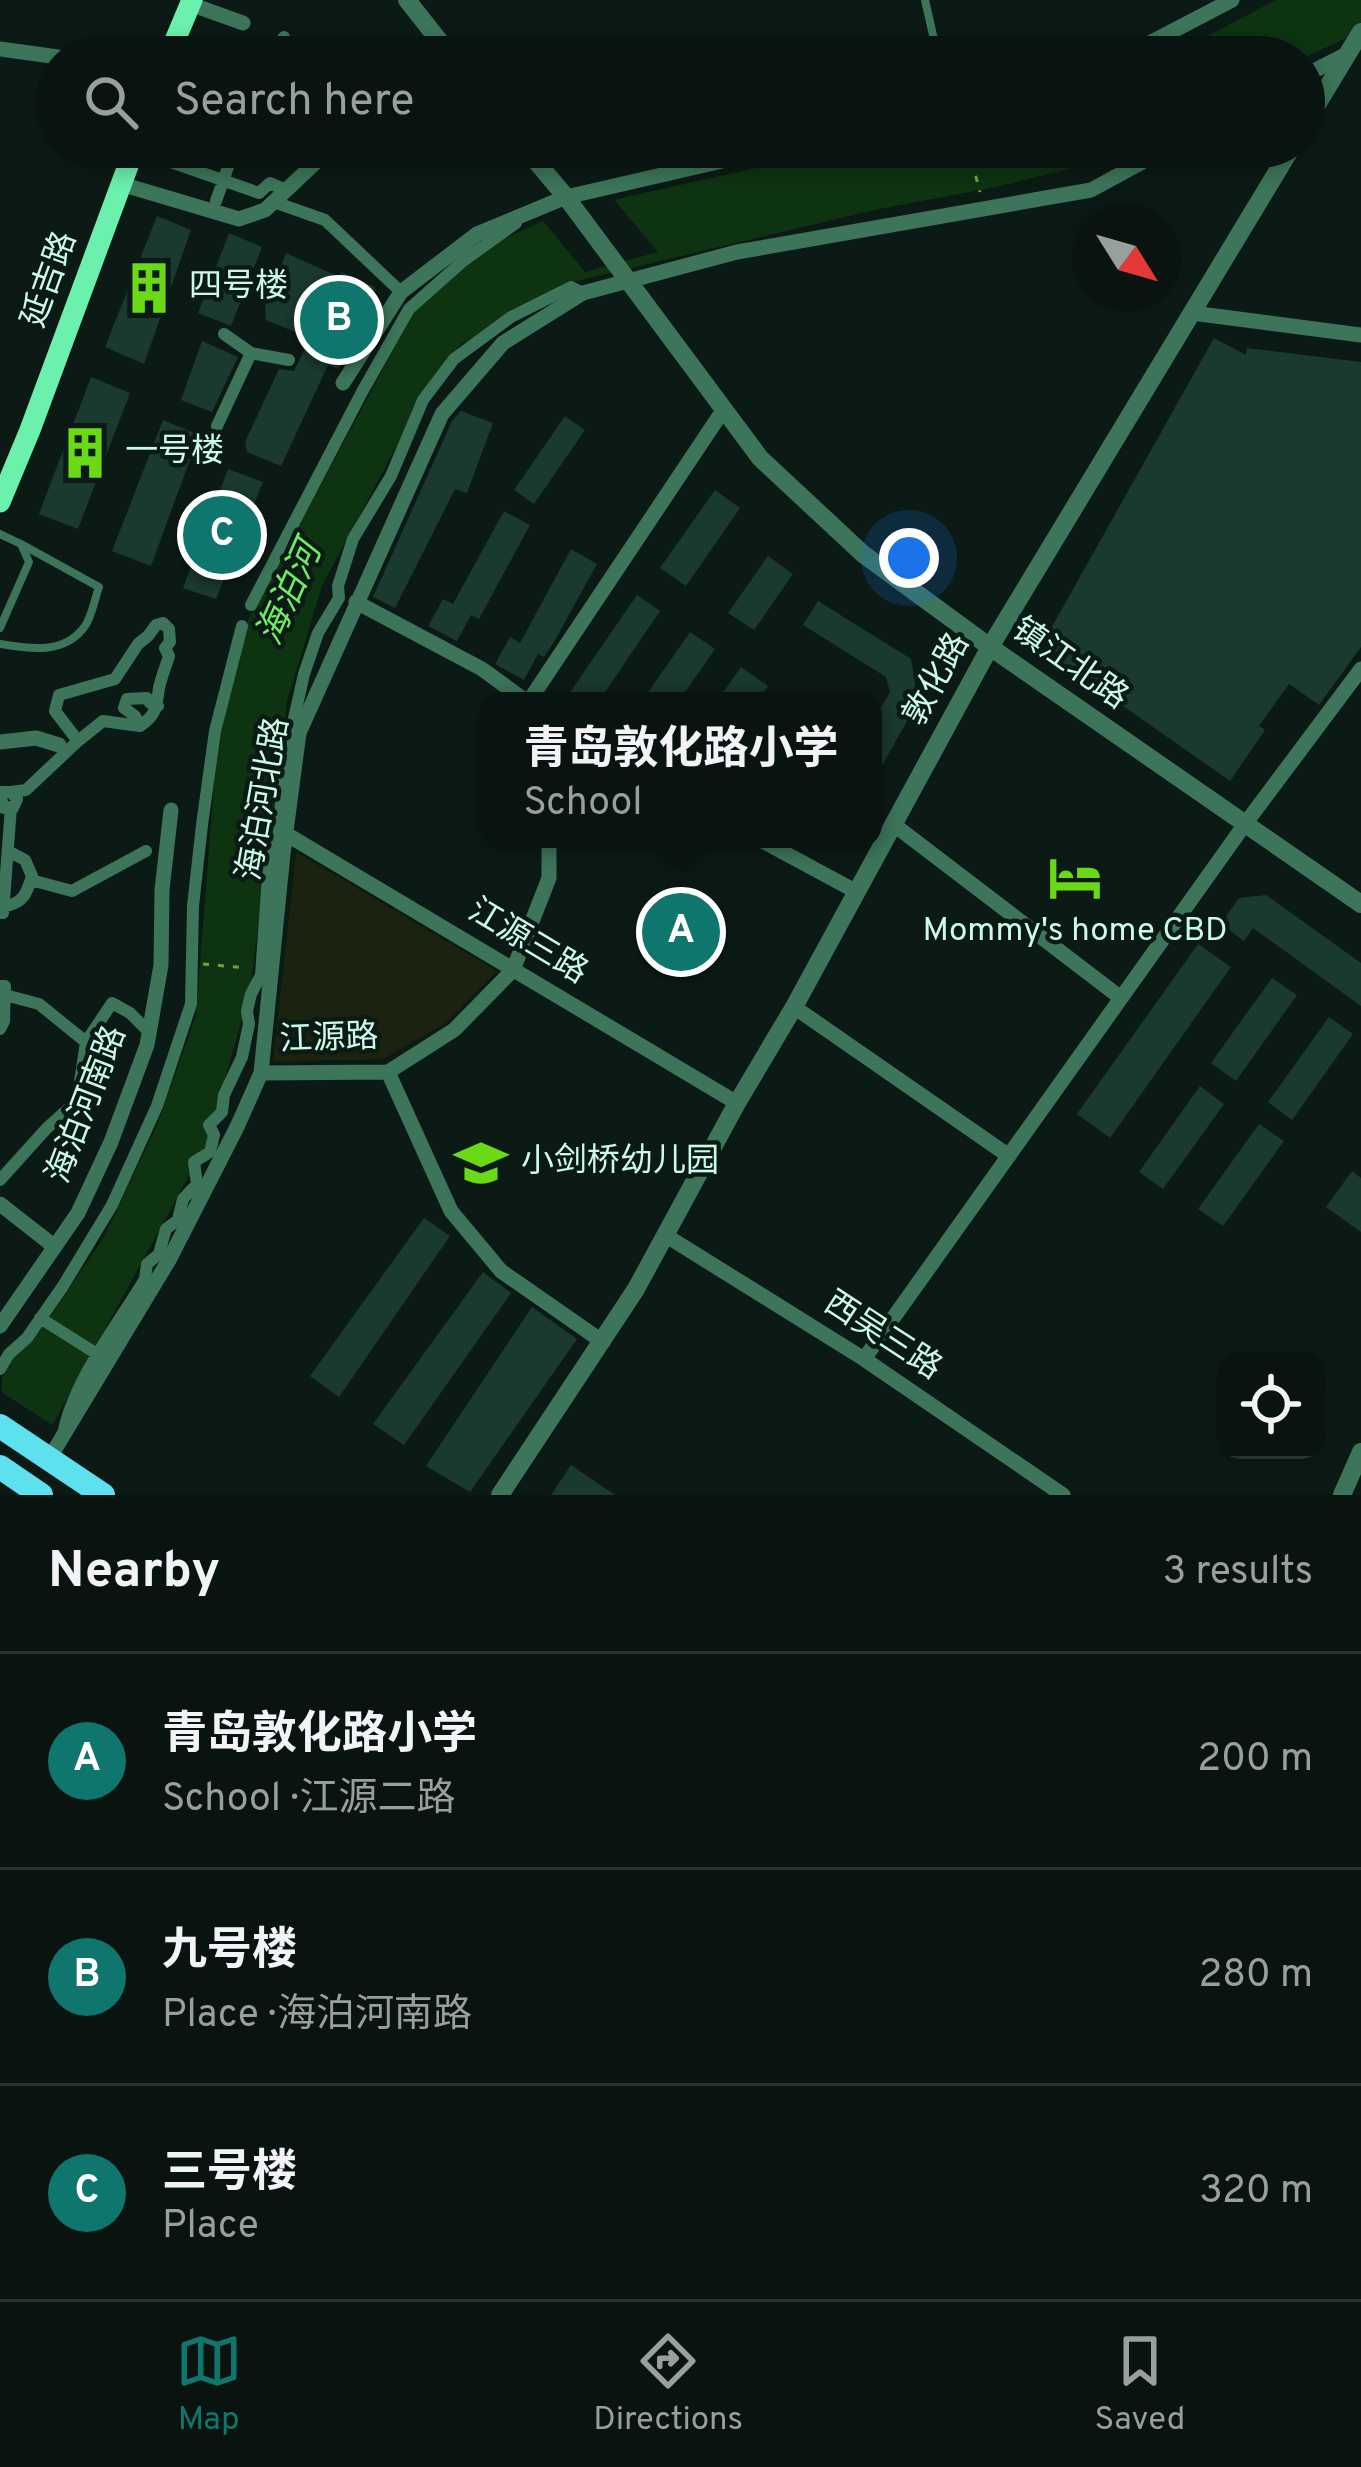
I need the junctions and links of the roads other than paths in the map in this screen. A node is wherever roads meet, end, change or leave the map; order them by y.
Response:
1 (406, 0) edge
2 (925, 0) edge
3 (1232, 0) edge
4 (191, 2) edge
5 (242, 22) dead end
6 (177, 36) edge
7 (429, 36) edge
8 (933, 36) edge
9 (1164, 36) edge
10 (1357, 43) edge
11 (0, 49) edge
12 (36, 54) edge
13 (1325, 63) edge
14 (1325, 93) edge
15 (127, 168) edge
16 (186, 168) edge
17 (228, 168) edge
18 (310, 168) edge
19 (542, 168) edge
20 (692, 168) edge
21 (1131, 168) edge
22 (1279, 168) edge
23 (223, 182) junction
24 (121, 184) junction
25 (280, 196) junction
26 (566, 197) junction
27 (216, 201) dead end
28 (531, 212) junction
29 (630, 282) junction
30 (401, 292) junction
31 (583, 293) junction
32 (1192, 313) junction
33 (224, 334) dead end
34 (1361, 334) edge
35 (251, 353) junction
36 (289, 360) dead end
37 (343, 383) dead end
38 (724, 409) junction
39 (218, 426) dead end
40 (0, 500) edge
41 (0, 535) edge
42 (21, 544) junction
43 (356, 602) junction
44 (251, 605) dead end
45 (242, 626) dead end
46 (0, 628) edge
47 (0, 644) edge
48 (990, 647) junction
49 (1361, 669) edge
50 (514, 692) edge
51 (533, 692) edge
52 (158, 706) junction
53 (140, 726) junction
54 (79, 741) junction
55 (0, 742) edge
56 (58, 745) dead end
57 (4, 793) edge
58 (171, 810) dead end
59 (893, 824) junction
60 (1245, 824) junction
61 (286, 834) junction
62 (882, 845) edge
63 (549, 848) edge
64 (776, 848) edge
65 (880, 848) edge
66 (146, 850) dead end
67 (8, 851) junction
68 (31, 880) junction
69 (857, 892) junction
70 (1361, 904) edge
71 (2, 910) edge
72 (513, 970) junction
73 (3, 990) edge
74 (1121, 998) junction
75 (794, 1007) junction
76 (0, 1029) edge
77 (149, 1032) junction
78 (86, 1042) junction
79 (261, 1072) junction
80 (388, 1072) junction
81 (737, 1103) junction
82 (1009, 1156) junction
83 (0, 1180) edge
84 (0, 1204) edge
85 (665, 1235) junction
86 (55, 1246) junction
87 (40, 1318) junction
88 (0, 1326) edge
89 (602, 1342) junction
90 (97, 1354) junction
91 (864, 1359) junction
92 (0, 1369) edge
93 (0, 1426) edge
94 (55, 1449) junction
95 (1361, 1452) edge
96 (0, 1467) edge
97 (40, 1494) edge
98 (103, 1495) edge
99 (500, 1495) edge
100 (1063, 1495) edge
101 (1342, 1495) edge

1 - 7 street
2 - 8 lane
3 - 9 street
4 - 5 street
4 - 6 main road
10 - 13 street
10 - 14 street
11 - 12 street
15 - 24 main road, 延吉路
16 - 23 street
17 - 23 street
18 - 25 street
19 - 26 street, 镇江北路
20 - 26 street
21 - 29 street, 海泊河北路
22 - 32 street, 敦化路
23 - 25 street
23 - 27 street
24 - 25 street
24 - 40 main road, 延吉路
25 - 30 street
26 - 28 street
26 - 29 street, 镇江北路
28 - 30 street
28 - 44 street
29 - 31 street, 海泊河北路
29 - 38 street, 镇江北路
30 - 37 street
31 - 43 street, 海泊河北路
31 - 90 street
32 - 34 street
32 - 48 street, 敦化路
33 - 35 street
35 - 36 street
35 - 39 street
38 - 48 street, 镇江北路
38 - 51 street
41 - 42 lane
42 - 46 lane
42 - 47 lane
43 - 50 street
43 - 61 street, 海泊河北路
45 - 87 street
48 - 59 street, 敦化路
48 - 60 street, 镇江北路
49 - 60 street
52 - 53 street
52 - 53 street
52 - 54 street
53 - 54 street
54 - 57 street
55 - 56 street
57 - 67 street
58 - 77 street, 海泊河南路
59 - 62 street, 敦化路
59 - 74 street
60 - 70 street, 镇江北路
60 - 74 street
61 - 72 street, 江源三路
61 - 79 street, 海泊河北路
63 - 72 street, 江源路
64 - 69 street
65 - 69 street, 敦化路
66 - 68 street
67 - 68 street
67 - 71 street
68 - 71 street
69 - 75 street, 敦化路
72 - 80 street, 江源路
72 - 81 street, 江源三路
73 - 76 street
73 - 78 street
74 - 82 street
75 - 81 street, 敦化路
75 - 82 street
77 - 78 street
77 - 86 street, 海泊河南路
78 - 83 street
79 - 80 street, 江源路
79 - 94 street, 海泊河北路
80 - 89 street
81 - 85 street, 敦化路
82 - 91 street
84 - 86 street
85 - 89 street, 敦化路
85 - 91 street, 西吴三路
86 - 88 street, 海泊河南路
87 - 90 street
87 - 92 street
89 - 99 street, 敦化路
90 - 94 street
91 - 100 street, 西吴三路
93 - 94 main road
94 - 98 main road
95 - 101 street
96 - 97 main road

